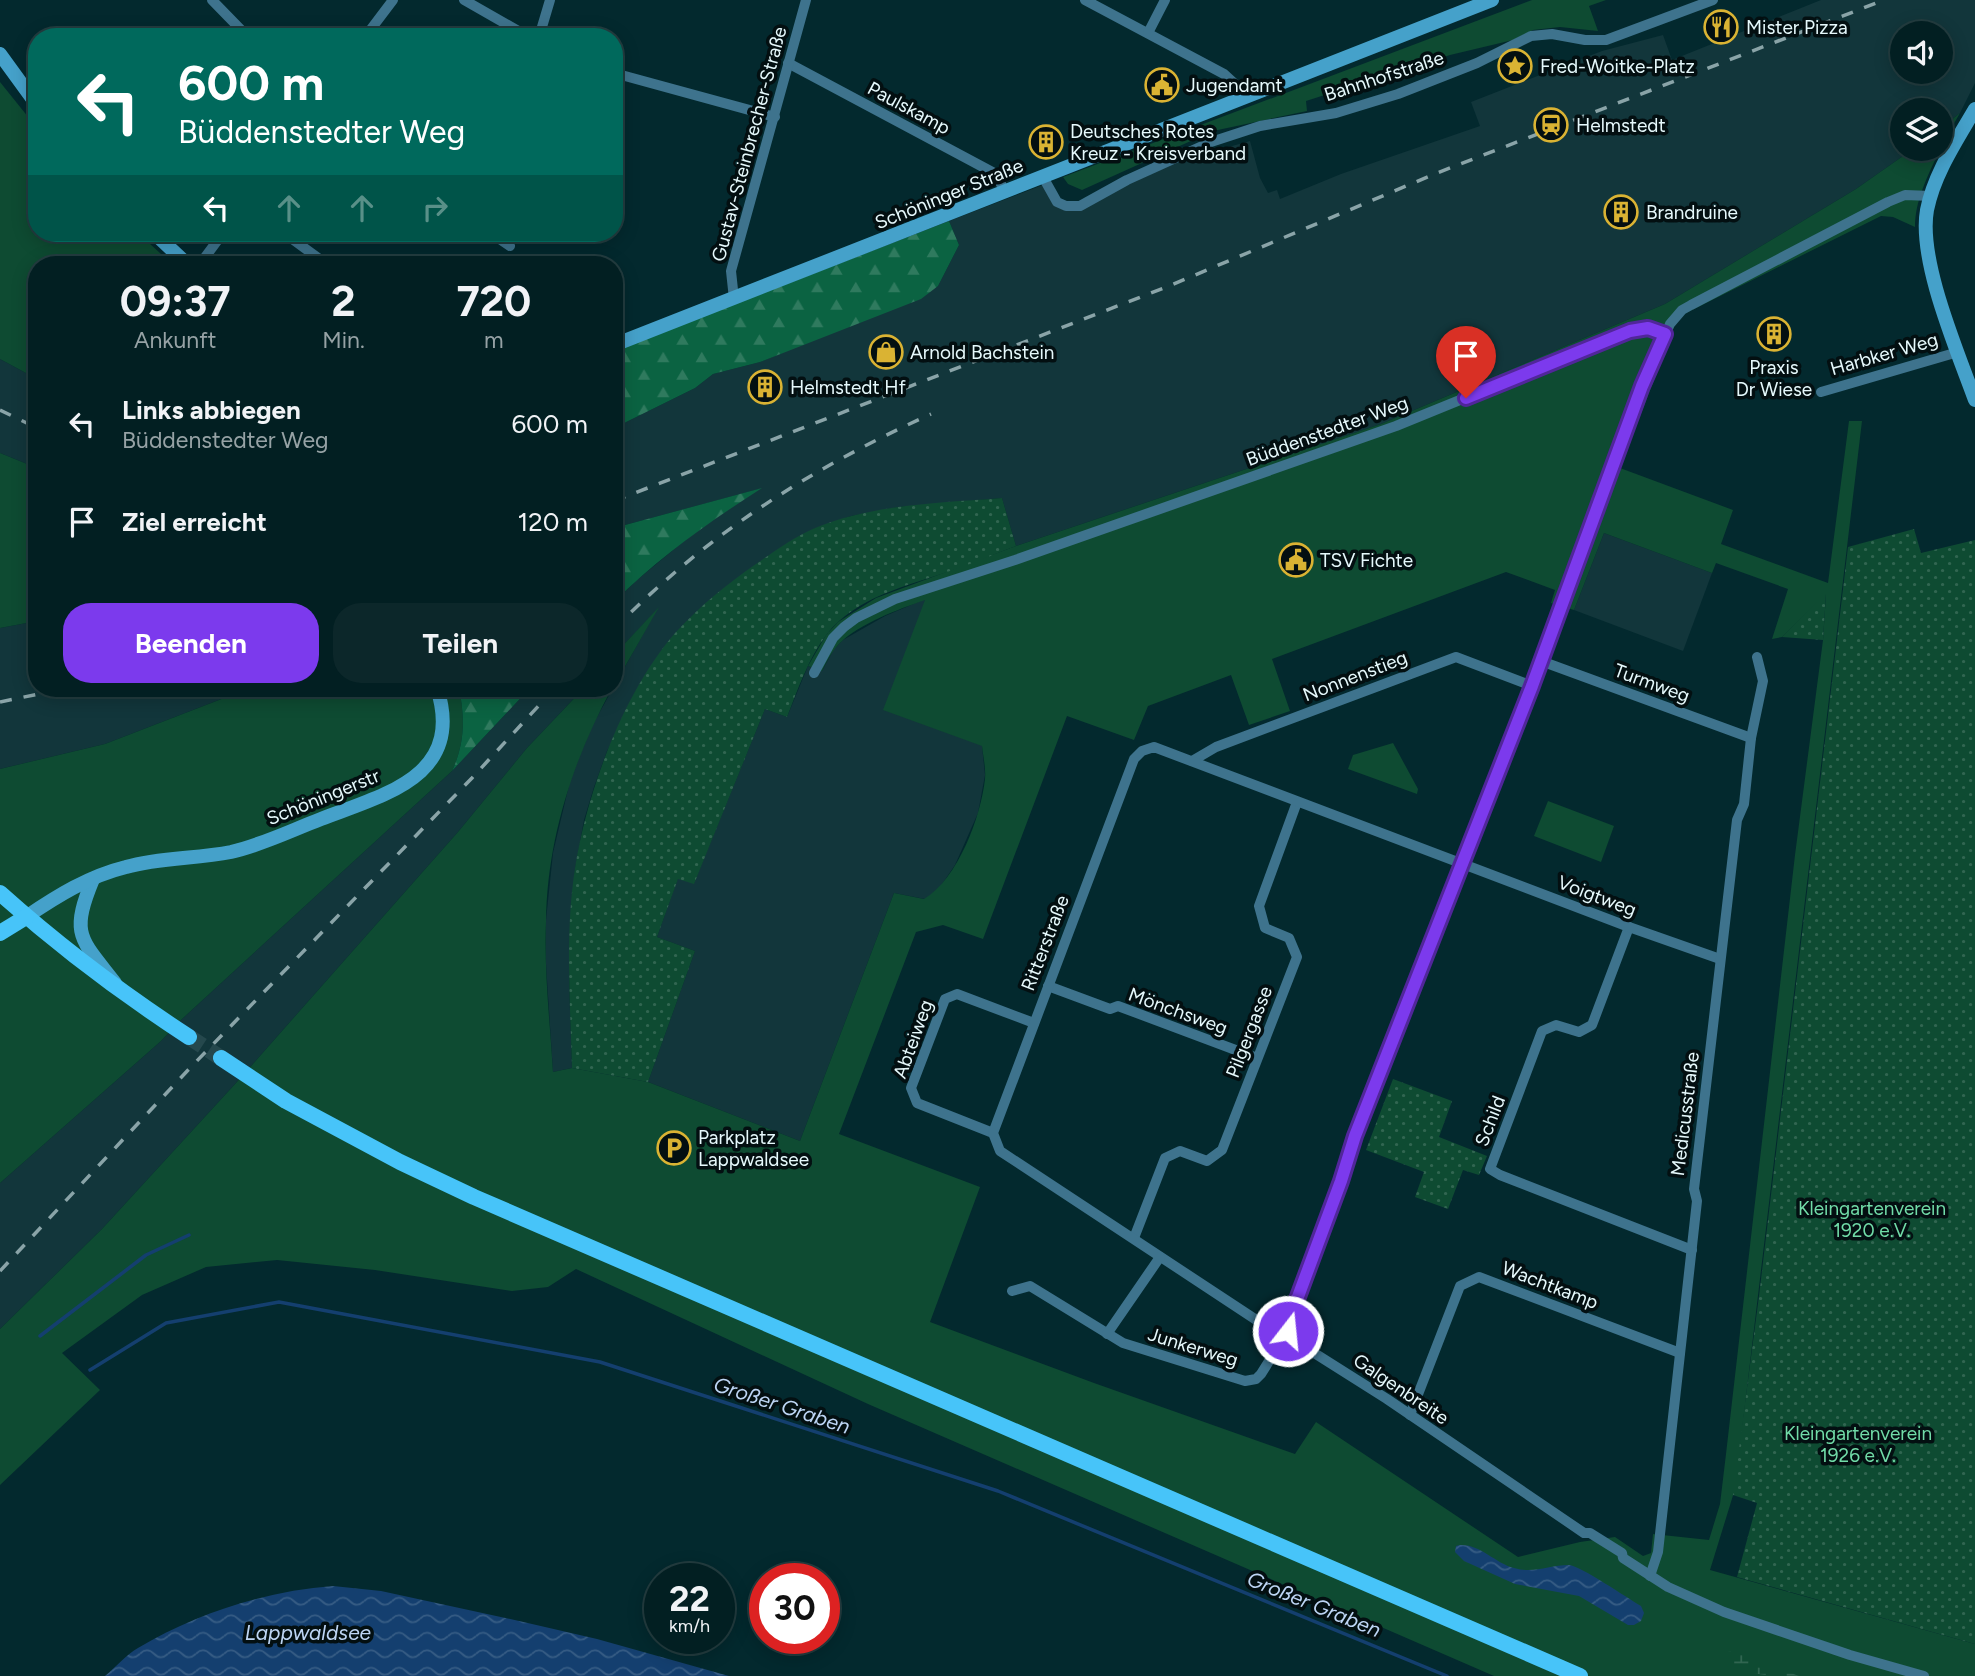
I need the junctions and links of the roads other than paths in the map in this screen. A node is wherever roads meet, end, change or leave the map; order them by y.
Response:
1 (212, 0) edge
2 (393, 0) edge
3 (464, 0) edge
4 (550, 0) edge
5 (806, 0) edge
6 (1085, 0) edge
7 (1165, 0) edge
8 (1492, 0) edge
9 (1713, 0) edge
10 (1459, 6) edge
11 (239, 28) edge
12 (372, 28) edge
13 (513, 28) edge
14 (542, 28) edge
15 (1148, 33) junction
16 (0, 54) edge
17 (789, 63) junction
18 (623, 75) edge
19 (28, 93) edge
20 (1244, 97) junction
21 (775, 117) junction
22 (1973, 119) edge
23 (1043, 177) junction
24 (1005, 192) junction
25 (1931, 196) junction
26 (164, 242) edge
27 (296, 242) edge
28 (504, 242) edge
29 (510, 246) dead end
30 (178, 256) edge
31 (315, 256) edge
32 (734, 299) junction
33 (1665, 334) junction
34 (623, 342) edge
35 (1958, 352) junction
36 (1821, 392) dead end
37 (1975, 400) edge
38 (1757, 657) dead end
39 (1541, 661) junction
40 (814, 673) dead end
41 (1532, 686) junction
42 (439, 697) edge
43 (1751, 738) junction
44 (1192, 761) junction
45 (1297, 802) junction
46 (1462, 864) junction
47 (93, 879) junction
48 (0, 894) edge
49 (26, 917) junction
50 (1629, 927) junction
51 (0, 933) edge
52 (1720, 959) junction
53 (1048, 986) junction
54 (118, 987) junction
55 (1034, 1023) junction
56 (189, 1037) tunnel mouth
57 (221, 1058) tunnel mouth
58 (1257, 1058) junction
59 (993, 1133) junction
60 (1134, 1238) junction
61 (1692, 1250) junction
62 (1160, 1258) junction
63 (1012, 1291) dead end
64 (1288, 1331) junction
65 (1107, 1334) junction
66 (1680, 1353) junction
67 (1410, 1415) junction
68 (1650, 1576) junction
69 (1580, 1676) edge
70 (1924, 1676) edge

1 - 11 street
2 - 12 street
3 - 13 street
4 - 14 street
5 - 17 street, Gustav-Steinbrecher-Straße
6 - 15 street
7 - 15 street
8 - 10 main road, Schöninger Straße
9 - 23 street, Bahnhofstraße
10 - 20 main road, Schöninger Straße
15 - 20 street
16 - 19 main road
17 - 21 street, Gustav-Steinbrecher-Straße
17 - 24 street, Paulskamp
18 - 21 street
20 - 23 main road, Schöninger Straße
21 - 32 street, Gustav-Steinbrecher-Straße
22 - 25 main road, Harbker Weg
23 - 24 main road, Schöninger Straße
24 - 32 main road, Schöninger Straße
25 - 33 street
25 - 35 main road, Harbker Weg
26 - 30 main road
27 - 31 street
28 - 29 street
32 - 34 main road, Schöninger Straße
33 - 39 street
33 - 40 street, Büddenstedter Weg
35 - 36 street, Harbker Weg
35 - 37 main road, Harbker Weg
38 - 43 street, Medicusstraße
39 - 41 street
39 - 43 street, Turmweg
41 - 44 street, Nonnenstieg
41 - 46 street
42 - 47 main road, Schöningerstr
43 - 52 street, Medicusstraße
44 - 45 street, Ritterstraße
44 - 53 street, Ritterstraße
45 - 46 street, Ritterstraße
45 - 58 street, Pilgergasse
46 - 50 street, Voigtweg
46 - 64 street
47 - 49 main road
47 - 54 main road
48 - 49 main road
49 - 51 main road
49 - 54 main road
50 - 52 street, Voigtweg
50 - 61 street, Schild
52 - 61 street, Medicusstraße
53 - 55 street, Ritterstraße
53 - 58 street, Mönchsweg
54 - 56 main road
55 - 59 street, Ritterstraße
55 - 59 street, Abteiweg
57 - 69 main road
58 - 60 street, Pilgergasse
59 - 60 street
60 - 62 street
61 - 66 street, Medicusstraße
62 - 64 street
62 - 65 street
63 - 65 street, Junkerweg
64 - 65 street, Junkerweg
64 - 67 street, Galgenbreite
66 - 67 street, Wachtkamp
66 - 68 street, Medicusstraße
67 - 68 street, Galgenbreite
68 - 70 street, Galgenbreite

